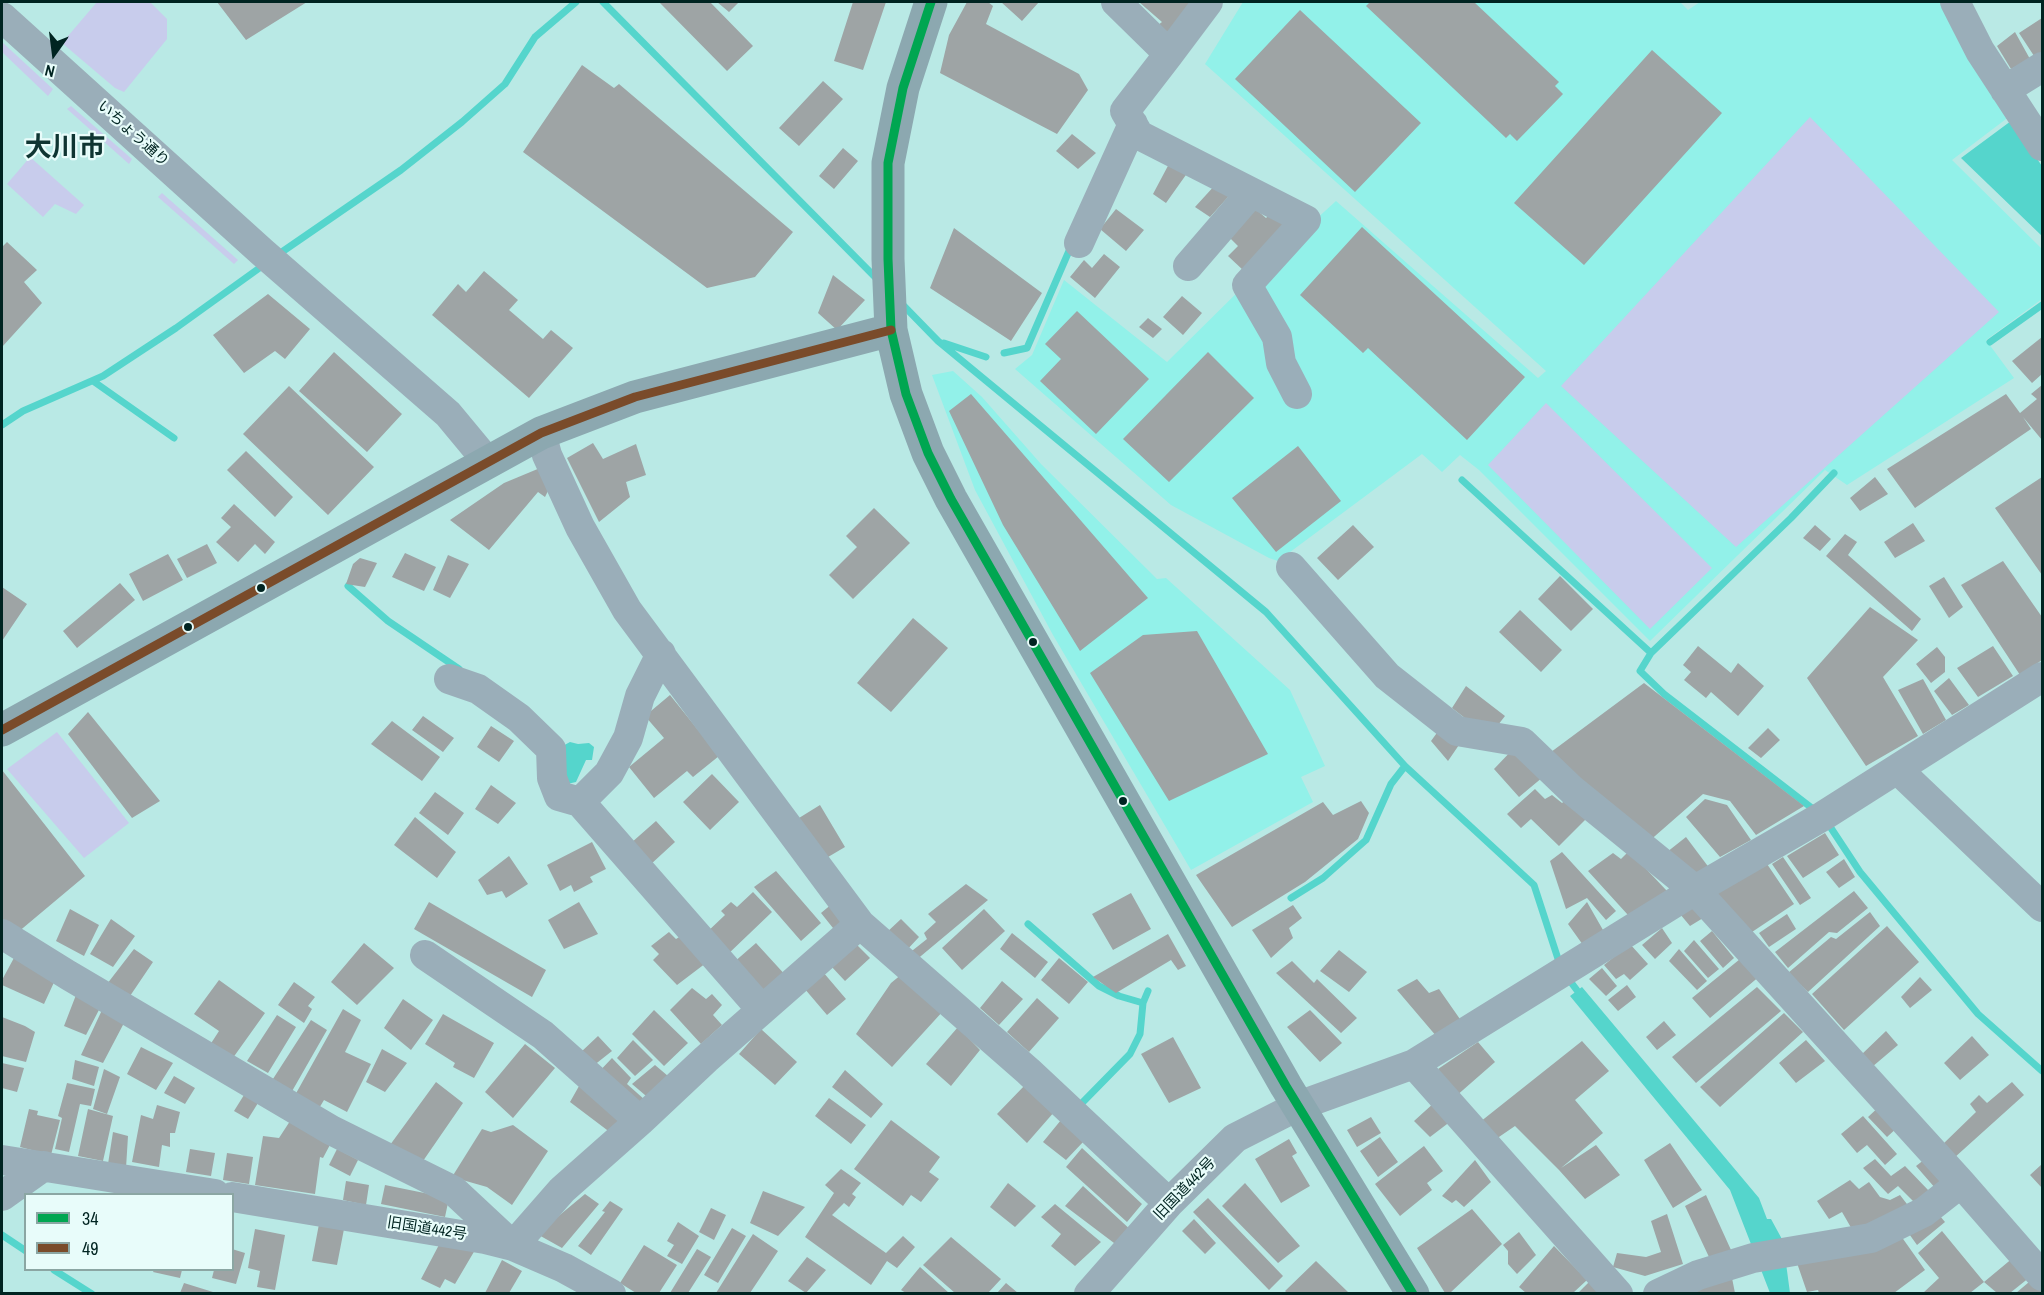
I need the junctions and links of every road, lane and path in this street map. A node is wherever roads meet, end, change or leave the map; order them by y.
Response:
1 (932, 2) edge
2 (1116, 2) edge
3 (1208, 2) edge
4 (1955, 2) edge
5 (2, 17) edge
6 (1169, 54) junction
7 (2043, 67) edge
8 (2005, 90) junction
9 (1133, 124) junction
10 (2043, 146) edge
11 (1251, 193) junction
12 (1079, 243) dead end
13 (1188, 266) dead end
14 (890, 324) junction
15 (1297, 394) dead end
16 (540, 433) junction
17 (487, 461) junction
18 (1291, 567) dead end
19 (661, 654) junction
20 (2043, 677) edge
21 (449, 679) dead end
22 (2, 730) edge
23 (1897, 769) junction
24 (580, 802) junction
25 (1695, 890) junction
26 (2043, 907) edge
27 (860, 924) junction
28 (2, 934) edge
29 (425, 955) dead end
30 (762, 1010) junction
31 (1414, 1064) junction
32 (1298, 1106) junction
33 (640, 1121) junction
34 (2, 1160) edge
35 (44, 1166) junction
36 (1961, 1183) junction
37 (209, 1193) edge
38 (2, 1196) edge
39 (234, 1197) edge
40 (1169, 1203) junction
41 (513, 1246) junction
42 (2043, 1276) edge
43 (611, 1293) edge
44 (1089, 1293) edge
45 (1413, 1293) edge
46 (1618, 1293) edge
47 (1658, 1293) edge

1 - 14 highway
2 - 6 street
3 - 6 street
4 - 8 street
5 - 17 street, いちょう通り
6 - 9 street
7 - 8 street
8 - 10 street
9 - 11 street
9 - 12 street
11 - 13 street
11 - 15 street
14 - 16 highway
14 - 32 highway
16 - 17 highway
16 - 19 street
17 - 22 highway
18 - 25 street
19 - 24 street
19 - 27 street
20 - 23 street, 旧国道442号
21 - 24 street
23 - 25 street, 旧国道442号
23 - 26 street
24 - 30 street
25 - 31 street, 旧国道442号
25 - 36 street
27 - 30 street
27 - 40 street
28 - 41 street
29 - 33 street
30 - 33 street
31 - 32 street, 旧国道442号
31 - 46 street
32 - 40 street, 旧国道442号
32 - 45 highway
33 - 41 street
34 - 35 street
35 - 37 street
35 - 38 street
36 - 42 street
36 - 47 street
39 - 41 street, 旧国道442号
40 - 44 street, 旧国道442号
41 - 43 street, 旧国道442号

